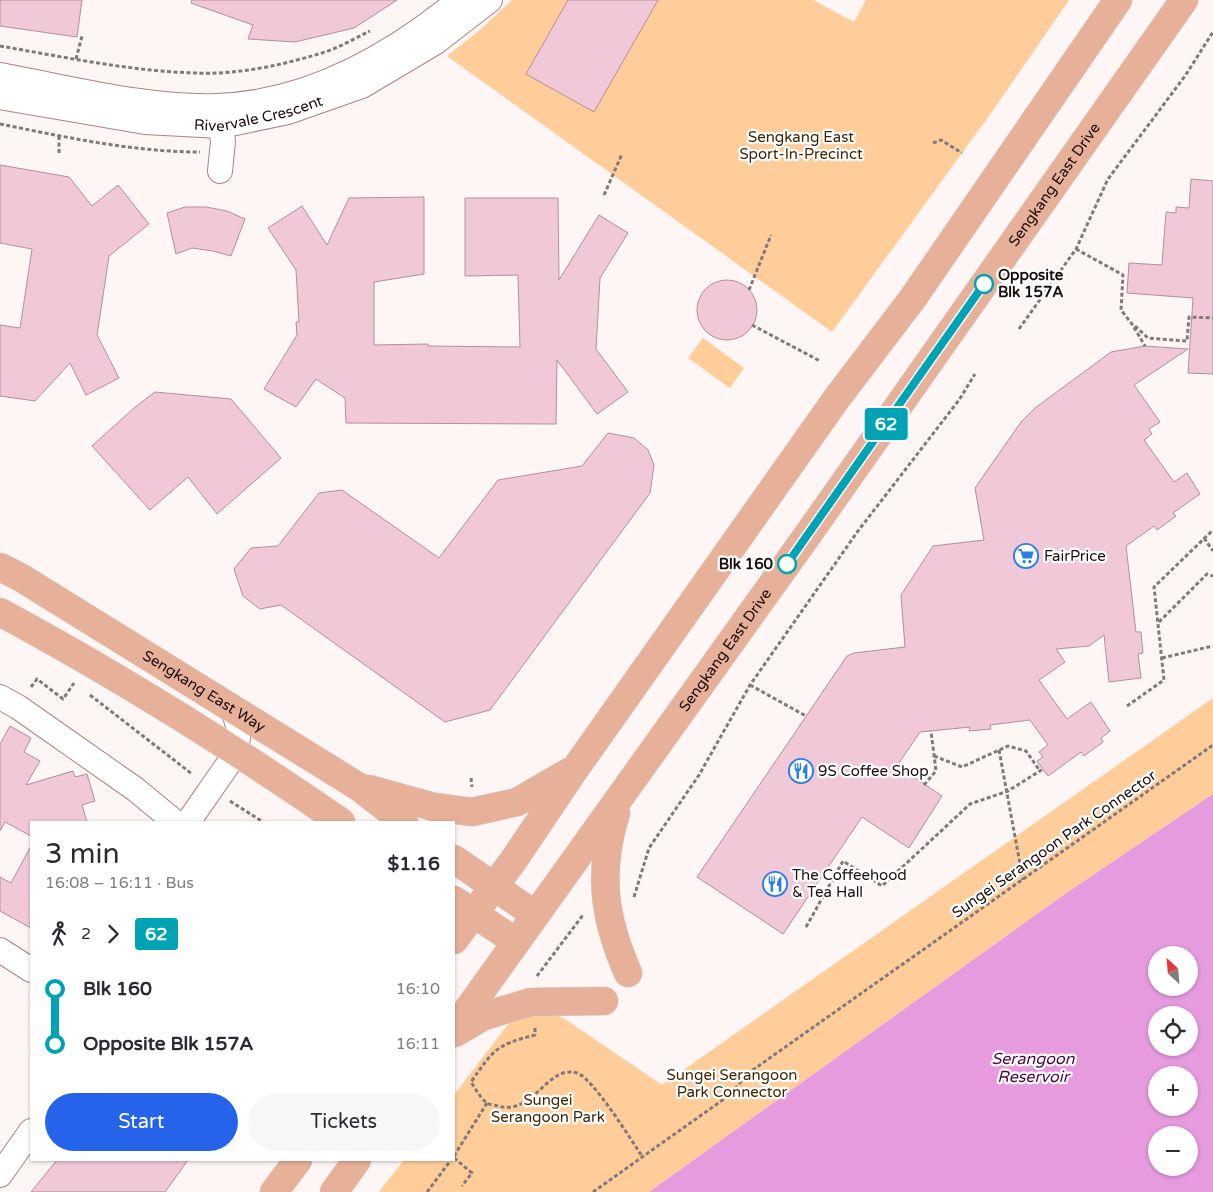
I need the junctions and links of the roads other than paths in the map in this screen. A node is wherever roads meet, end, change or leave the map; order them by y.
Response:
1 (459, 0) edge
2 (490, 0) edge
3 (1118, 0) edge
4 (1184, 0) edge
5 (0, 75) edge
6 (327, 89) junction
7 (0, 98) edge
8 (126, 108) junction
9 (219, 116) junction
10 (220, 171) dead end
11 (0, 567) edge
12 (0, 612) edge
13 (0, 697) edge
14 (233, 709) junction
15 (236, 753) junction
16 (575, 769) junction
17 (359, 787) junction
18 (622, 792) junction
19 (174, 821) edge
20 (189, 821) edge
21 (339, 821) edge
22 (403, 821) edge
23 (455, 860) edge
24 (494, 887) junction
25 (464, 906) edge
26 (534, 914) junction
27 (455, 937) edge
28 (516, 942) junction
29 (0, 950) edge
30 (30, 969) edge
31 (628, 973) dead end
32 (604, 1001) dead end
33 (455, 1028) edge
34 (455, 1032) edge
35 (30, 1132) edge
36 (297, 1161) edge
37 (356, 1161) edge
38 (0, 1175) edge
39 (274, 1192) edge
40 (334, 1192) edge

1 - 6 street, Rivervale Crescent
2 - 6 street, Rivervale Crescent
3 - 16 main road
4 - 18 main road, Sengkang East Drive
5 - 8 street, Rivervale Crescent
6 - 9 street, Rivervale Crescent
7 - 8 street, Rivervale Crescent
8 - 9 street, Rivervale Crescent
9 - 10 street
11 - 14 main road, Sengkang East Way
12 - 15 main road
13 - 19 street
14 - 15 street
14 - 17 main road, Sengkang East Way
15 - 20 street
15 - 21 main road
16 - 17 main road
16 - 24 main road
17 - 22 main road, Sengkang East Way
18 - 26 main road, Sengkang East Drive
18 - 31 main road
23 - 24 main road
24 - 25 main road
24 - 26 main road
25 - 27 main road
25 - 28 main road
26 - 28 main road, Sengkang East Drive
28 - 33 main road, Sengkang East Drive
29 - 30 street
32 - 34 main road
35 - 38 street
36 - 39 main road
37 - 40 main road

